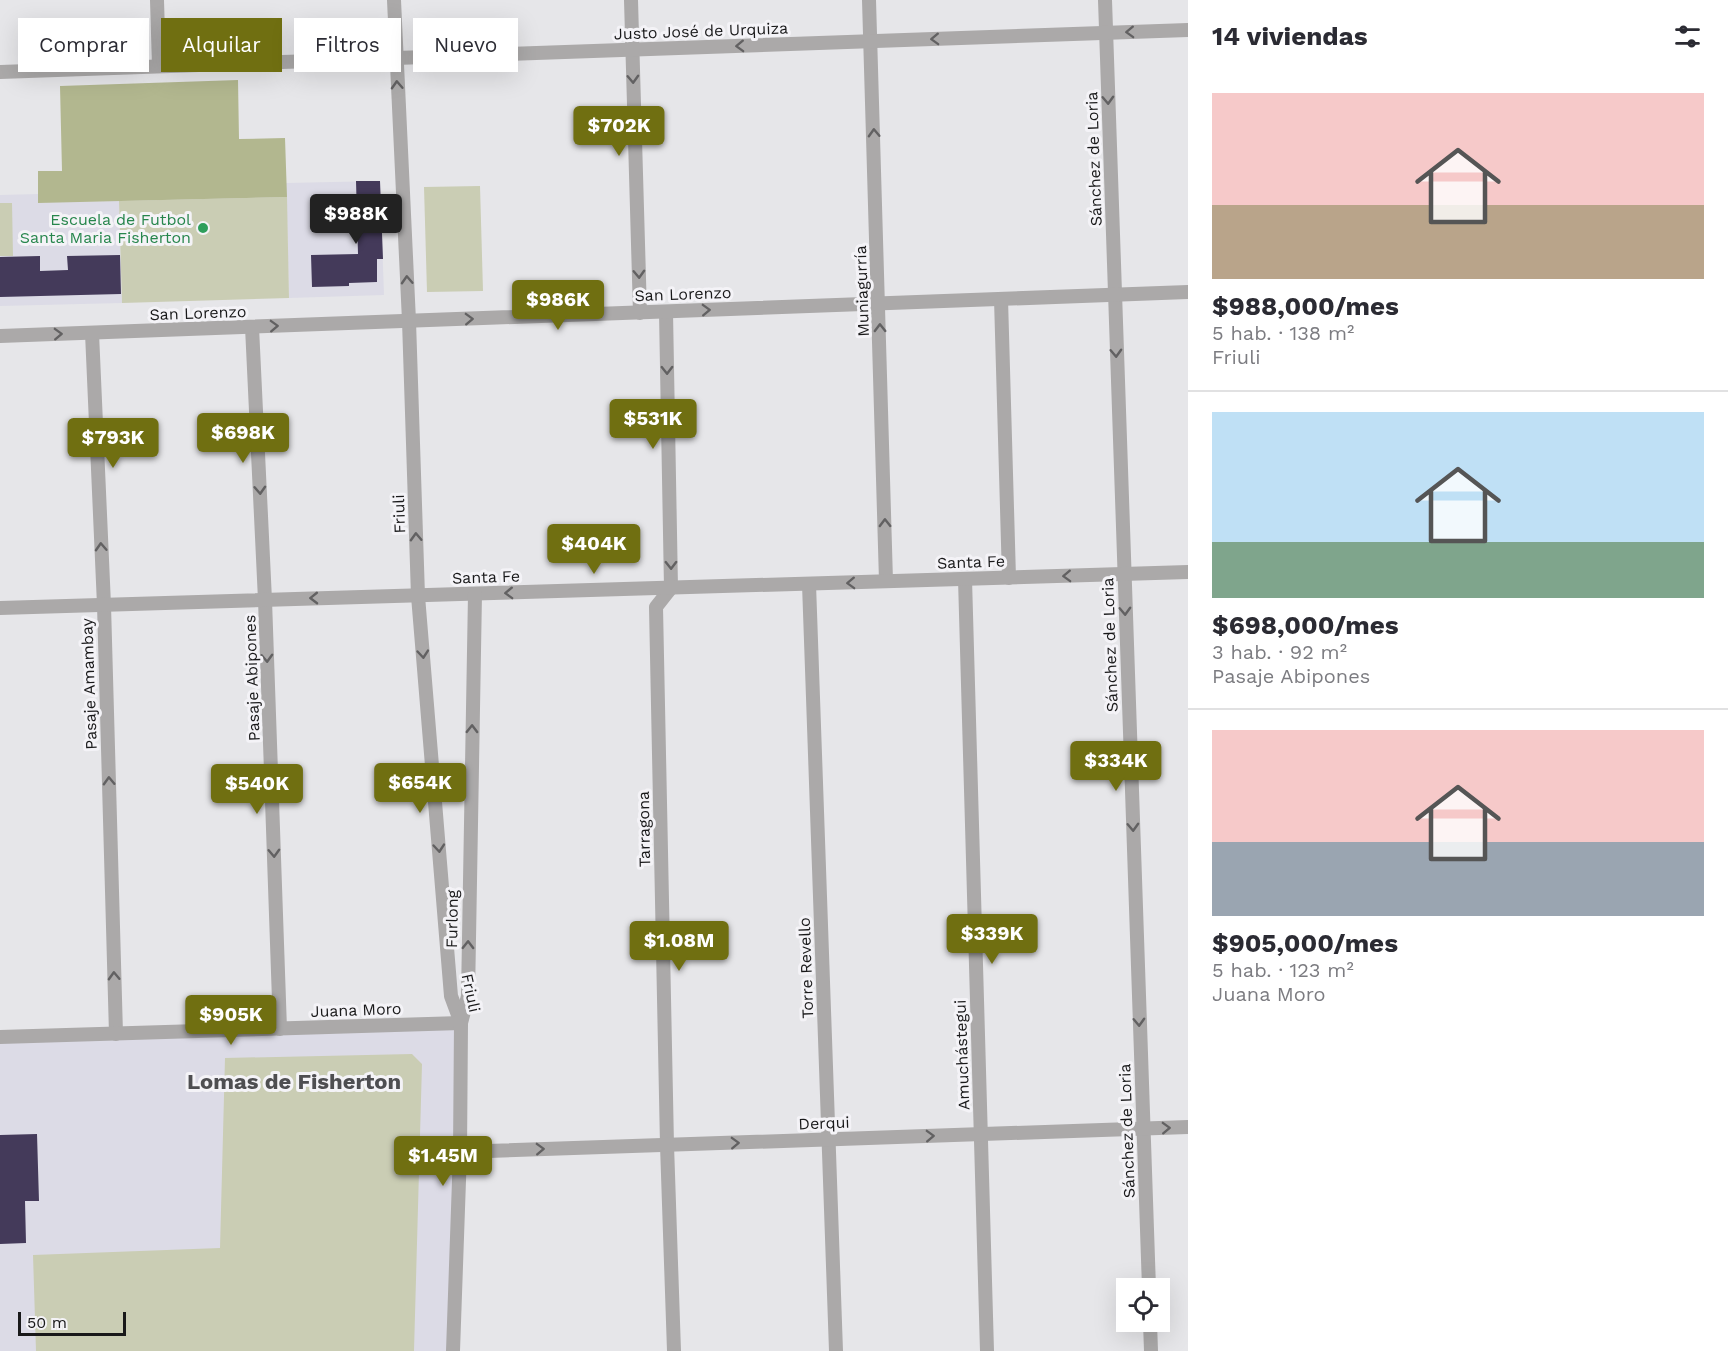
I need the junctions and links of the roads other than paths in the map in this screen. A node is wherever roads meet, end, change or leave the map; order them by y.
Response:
1 (157, 0) edge
2 (394, 0) edge
3 (630, 0) edge
4 (869, 0) edge
5 (1105, 0) edge
6 (395, 18) edge
7 (1188, 30) edge
8 (1106, 33) junction
9 (870, 42) junction
10 (632, 50) junction
11 (401, 58) edge
12 (294, 61) edge
13 (159, 66) junction
14 (0, 72) edge
15 (397, 72) edge
16 (1188, 292) edge
17 (1114, 295) junction
18 (1001, 299) junction
19 (879, 303) junction
20 (666, 312) junction
21 (640, 313) junction
22 (409, 321) junction
23 (252, 327) junction
24 (92, 333) junction
25 (0, 336) edge
26 (1188, 572) edge
27 (1124, 574) junction
28 (1009, 578) junction
29 (965, 579) junction
30 (886, 582) junction
31 (809, 584) junction
32 (671, 588) junction
33 (475, 594) junction
34 (418, 596) junction
35 (266, 600) junction
36 (104, 605) junction
37 (0, 608) edge
38 (461, 1023) junction
39 (280, 1029) junction
40 (116, 1034) junction
41 (0, 1037) edge
42 (1188, 1128) edge
43 (1143, 1129) junction
44 (981, 1134) junction
45 (829, 1140) junction
46 (667, 1145) junction
47 (460, 1152) junction
48 (1149, 1278) edge
49 (1150, 1332) edge
50 (453, 1351) edge
51 (674, 1351) edge
52 (836, 1351) edge
53 (987, 1351) edge
54 (1151, 1351) edge

1 - 13 street
2 - 6 street, Friuli
3 - 10 street
4 - 9 street, Muniagurría
5 - 8 street, Sánchez de Loria
7 -> 8 street, Justo José de Urquiza
8 -> 9 street, Justo José de Urquiza
8 -> 17 street, Sánchez de Loria
9 -> 10 street, Justo José de Urquiza
19 -> 9 street, Muniagurría
10 - 11 street, Justo José de Urquiza
10 -> 21 street
12 - 13 street, Justo José de Urquiza
13 - 14 street, Justo José de Urquiza
22 -> 15 street, Friuli
16 - 17 street, San Lorenzo
17 - 18 street, San Lorenzo
17 -> 27 street, Sánchez de Loria
18 - 19 street, San Lorenzo
18 - 28 street
20 -> 19 street, San Lorenzo
30 -> 19 street, Muniagurría
20 - 21 street, San Lorenzo
20 -> 32 street
22 -> 21 street, San Lorenzo
23 -> 22 street, San Lorenzo
34 -> 22 street, Friuli
23 - 24 street, San Lorenzo
23 -> 35 street, Pasaje Abipones
25 -> 24 street, San Lorenzo
36 -> 24 street, Pasaje Amambay
26 - 27 street, Santa Fe
27 -> 28 street, Santa Fe
27 -> 43 street, Sánchez de Loria
28 - 29 street, Santa Fe
29 - 30 street, Santa Fe
29 - 44 street, Amuchástegui
30 -> 31 street, Santa Fe
31 - 32 street, Santa Fe
31 - 45 street, Torre Revello
32 -> 33 street, Santa Fe
32 - 46 street, Tarragona
33 - 34 street, Santa Fe
38 -> 33 street, Furlong
34 -> 35 street, Santa Fe
34 -> 38 street, Friuli
35 - 36 street, Santa Fe
35 -> 39 street, Pasaje Abipones
36 - 37 street, Santa Fe
40 -> 36 street, Pasaje Amambay
38 - 39 street, Juana Moro
38 - 47 street, Furlong
39 - 40 street, Juana Moro
40 - 41 street, Juana Moro
43 -> 42 street, Derqui
43 - 44 street, Derqui
43 - 48 street, Sánchez de Loria
45 -> 44 street, Derqui
44 - 53 street, Amuchástegui
46 -> 45 street, Derqui
45 - 52 street, Torre Revello
47 -> 46 street, Derqui
46 - 51 street, Tarragona
47 - 50 street, Furlong
49 - 54 street

